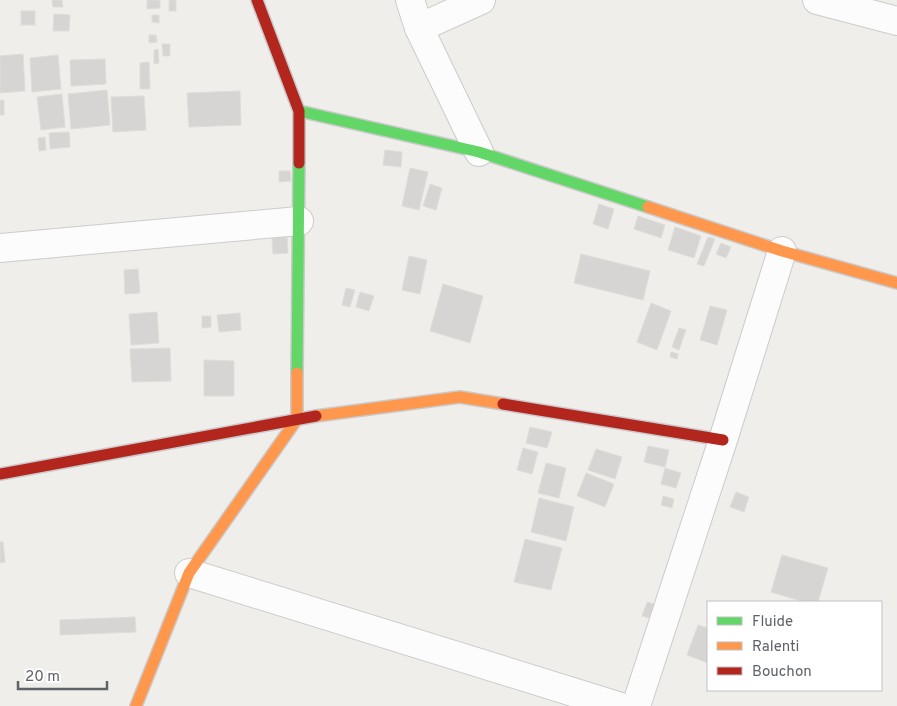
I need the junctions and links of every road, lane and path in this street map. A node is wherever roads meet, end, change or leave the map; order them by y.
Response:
1 (257, 0) edge
2 (410, 0) edge
3 (481, 0) edge
4 (817, 0) edge
5 (897, 21) edge
6 (419, 28) junction
7 (299, 111) junction
8 (479, 152) junction
9 (299, 221) junction
10 (0, 248) edge
11 (782, 251) junction
12 (897, 283) edge
13 (297, 419) junction
14 (723, 440) junction
15 (0, 474) edge
16 (189, 573) junction
17 (136, 706) edge
18 (618, 706) edge
19 (636, 706) edge

1 - 7 street
2 - 6 street
3 - 6 street
4 - 5 street
6 - 8 street
7 - 8 street
7 - 9 street
8 - 11 street
9 - 10 street
9 - 13 street
11 - 12 street
11 - 14 street
13 - 14 street
13 - 15 street
13 - 16 street
14 - 19 street
16 - 17 street
16 - 18 street

